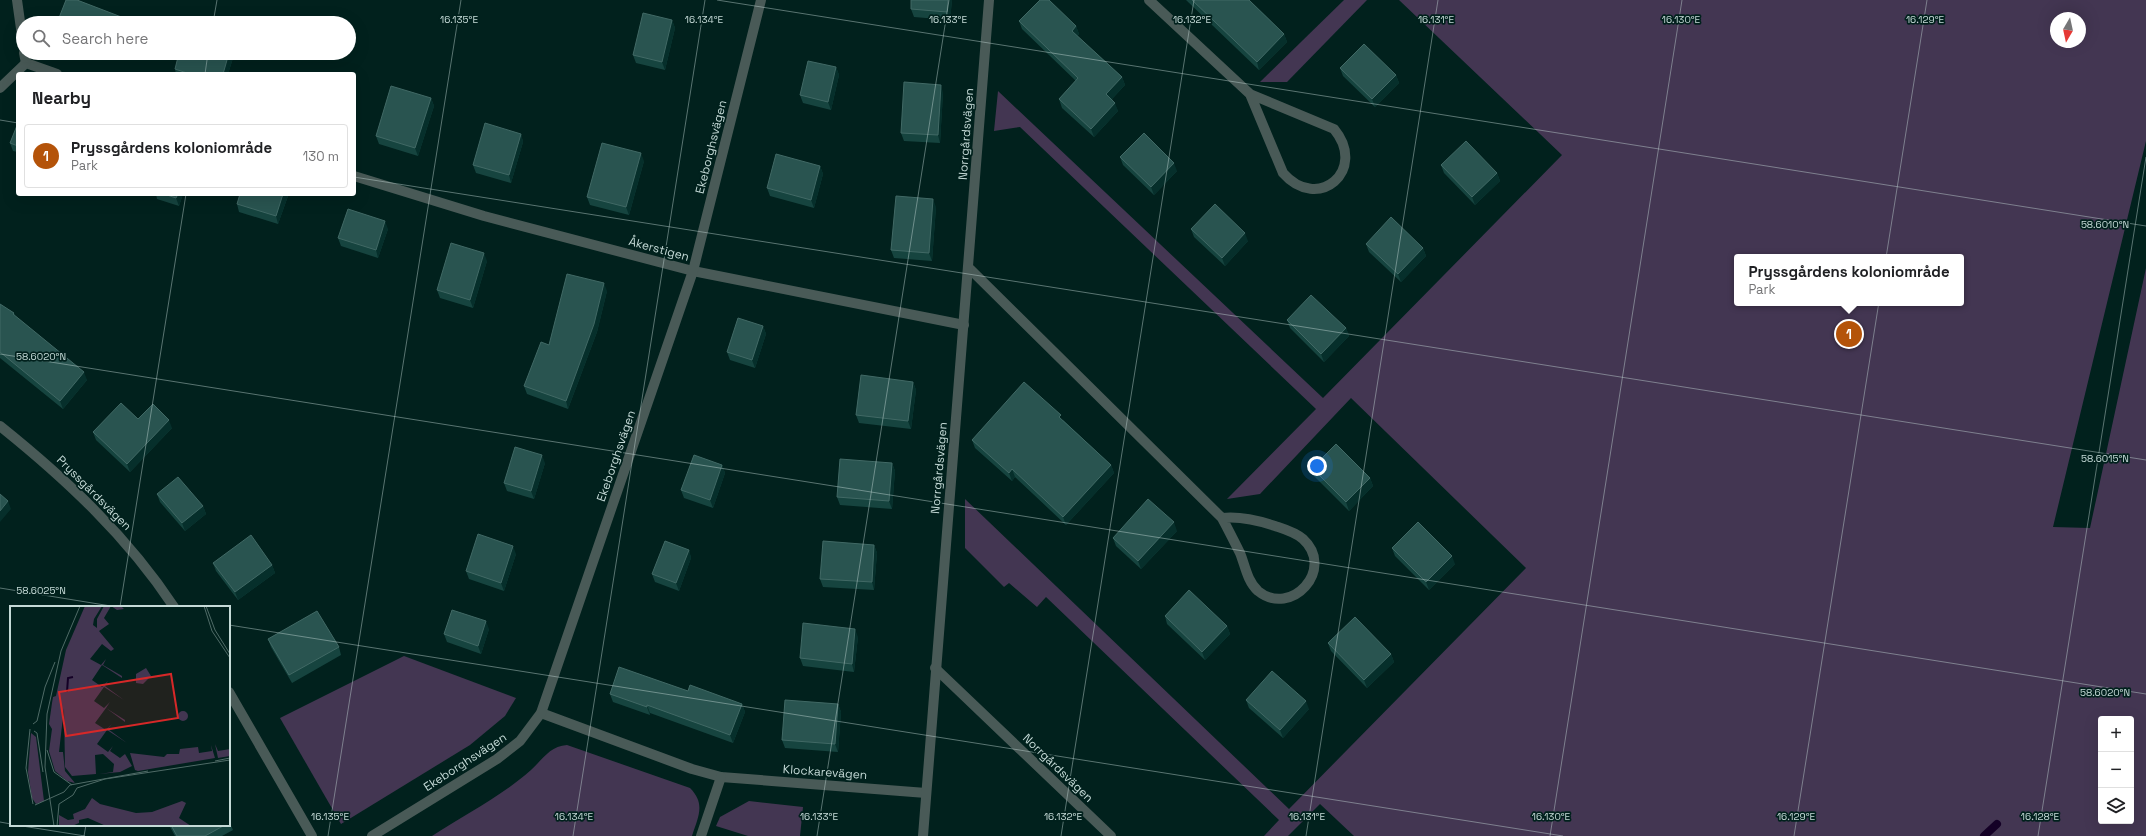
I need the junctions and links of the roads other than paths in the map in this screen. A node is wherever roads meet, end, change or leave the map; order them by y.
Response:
1 (17, 0) edge
2 (761, 0) edge
3 (989, 0) edge
4 (1149, 0) edge
5 (19, 16) edge
6 (23, 60) edge
7 (29, 60) edge
8 (53, 72) edge
9 (0, 88) edge
10 (1250, 94) junction
11 (356, 177) edge
12 (970, 269) junction
13 (693, 271) junction
14 (964, 325) junction
15 (0, 426) edge
16 (1222, 518) junction
17 (173, 606) edge
18 (935, 668) junction
19 (230, 694) edge
20 (541, 714) junction
21 (721, 777) junction
22 (926, 793) junction
23 (312, 836) edge
24 (372, 836) edge
25 (701, 836) edge
26 (923, 836) edge
27 (1111, 836) edge

1 - 5 street
2 - 13 street, Ekeborghsvägen
3 - 12 street, Norrgårdsvägen
4 - 10 street
6 - 9 street
7 - 8 street
10 - 10 street
11 - 13 street, Åkerstigen
12 - 14 street, Norrgårdsvägen
12 - 16 street
13 - 14 street, Åkerstigen
13 - 20 street, Ekeborghsvägen
14 - 18 street, Norrgårdsvägen
15 - 17 street, Pryssgårdsvägen
16 - 16 street
18 - 22 street, Norrgårdsvägen
18 - 27 street, Norrgårdsvägen
19 - 23 street
20 - 21 street, Klockarevägen
20 - 24 street, Ekeborghsvägen
21 - 22 street, Klockarevägen
21 - 25 street
22 - 26 street, Norrgårdsvägen

